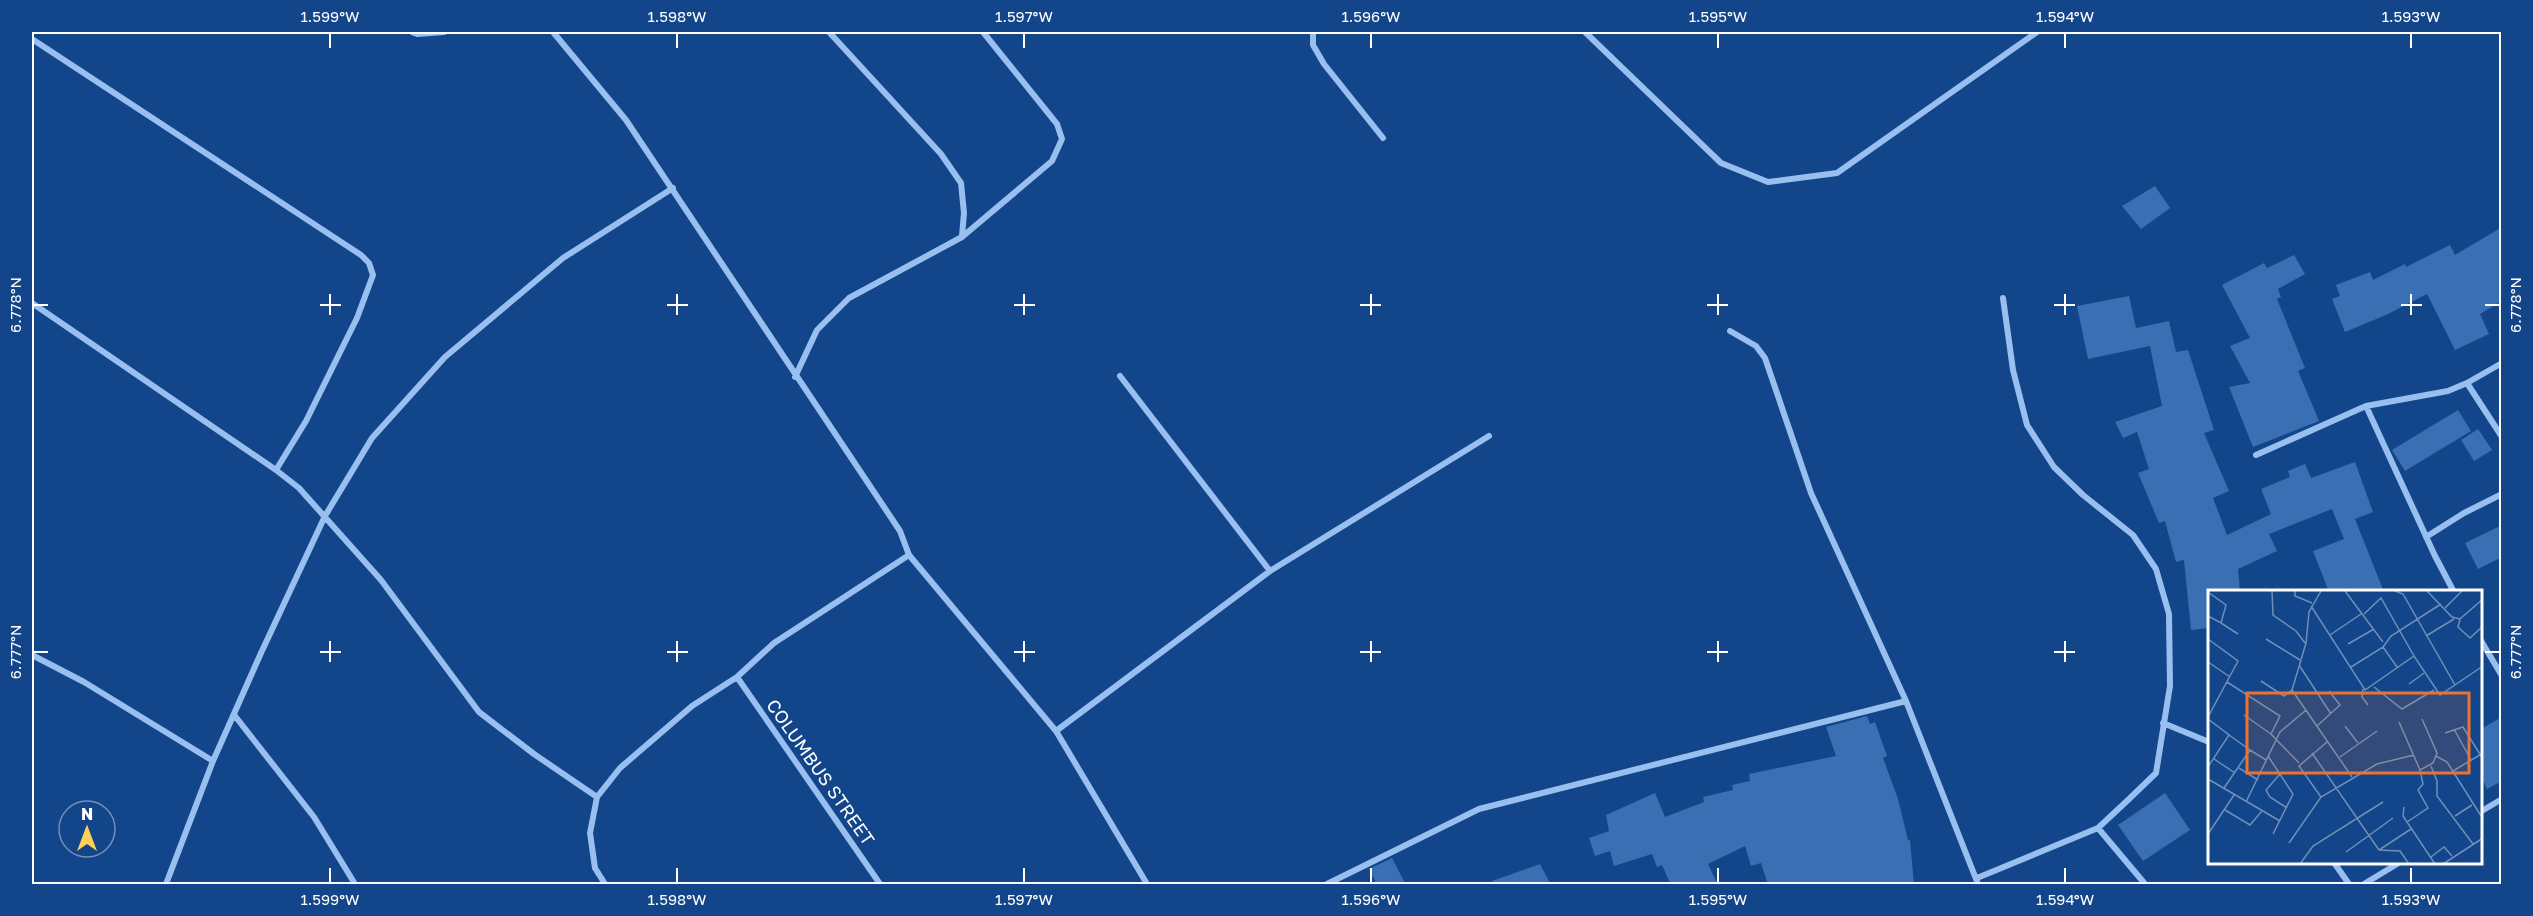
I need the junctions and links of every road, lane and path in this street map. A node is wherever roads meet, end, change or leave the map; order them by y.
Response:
1 (412, 32) edge
2 (444, 32) edge
3 (553, 32) edge
4 (829, 32) edge
5 (983, 32) edge
6 (1312, 32) edge
7 (1585, 32) edge
8 (2037, 32) edge
9 (32, 39) edge
10 (1383, 138) dead end
11 (673, 188) junction
12 (962, 237) junction
13 (2003, 298) dead end
14 (32, 303) edge
15 (1730, 331) dead end
16 (2502, 363) edge
17 (1120, 376) dead end
18 (795, 377) junction
19 (2467, 383) junction
20 (2366, 406) junction
21 (1489, 436) dead end
22 (2502, 437) edge
23 (2256, 456) dead end
24 (276, 470) junction
25 (2502, 494) edge
26 (325, 516) junction
27 (2426, 537) junction
28 (909, 555) junction
29 (1270, 571) junction
30 (2453, 590) edge
31 (2482, 641) edge
32 (32, 656) edge
33 (2502, 676) edge
34 (736, 677) junction
35 (1906, 701) junction
36 (235, 716) junction
37 (2163, 723) junction
38 (1056, 731) junction
39 (2208, 742) edge
40 (213, 761) junction
41 (597, 797) junction
42 (2502, 799) edge
43 (2482, 811) edge
44 (2098, 828) junction
45 (2336, 865) edge
46 (2395, 865) edge
47 (1978, 881) edge
48 (166, 885) edge
49 (355, 885) edge
50 (605, 885) edge
51 (880, 885) edge
52 (1147, 885) edge
53 (1327, 885) edge
54 (2145, 885) edge
55 (2349, 885) edge
56 (2364, 885) edge

1 - 2 street
3 - 11 street
4 - 12 street
5 - 12 street
6 - 10 street
7 - 8 street
9 - 24 street
11 - 18 street
11 - 26 street
12 - 18 street
13 - 37 street
14 - 24 street
15 - 35 street
16 - 19 street
17 - 29 street
18 - 28 street
19 - 20 street
19 - 22 street
20 - 23 street
20 - 27 street
21 - 29 street
24 - 26 street
25 - 27 street
26 - 36 street
26 - 41 street
27 - 30 street
28 - 34 street
28 - 38 street
29 - 38 street
31 - 33 street
32 - 40 street
34 - 41 street
34 - 51 street, COLUMBUS STREET
35 - 47 street
35 - 53 street
36 - 40 street
36 - 49 street
37 - 39 street
37 - 44 street
38 - 52 street
40 - 48 street
41 - 50 street
42 - 43 street
44 - 47 street
44 - 54 street
45 - 55 street
46 - 56 street

